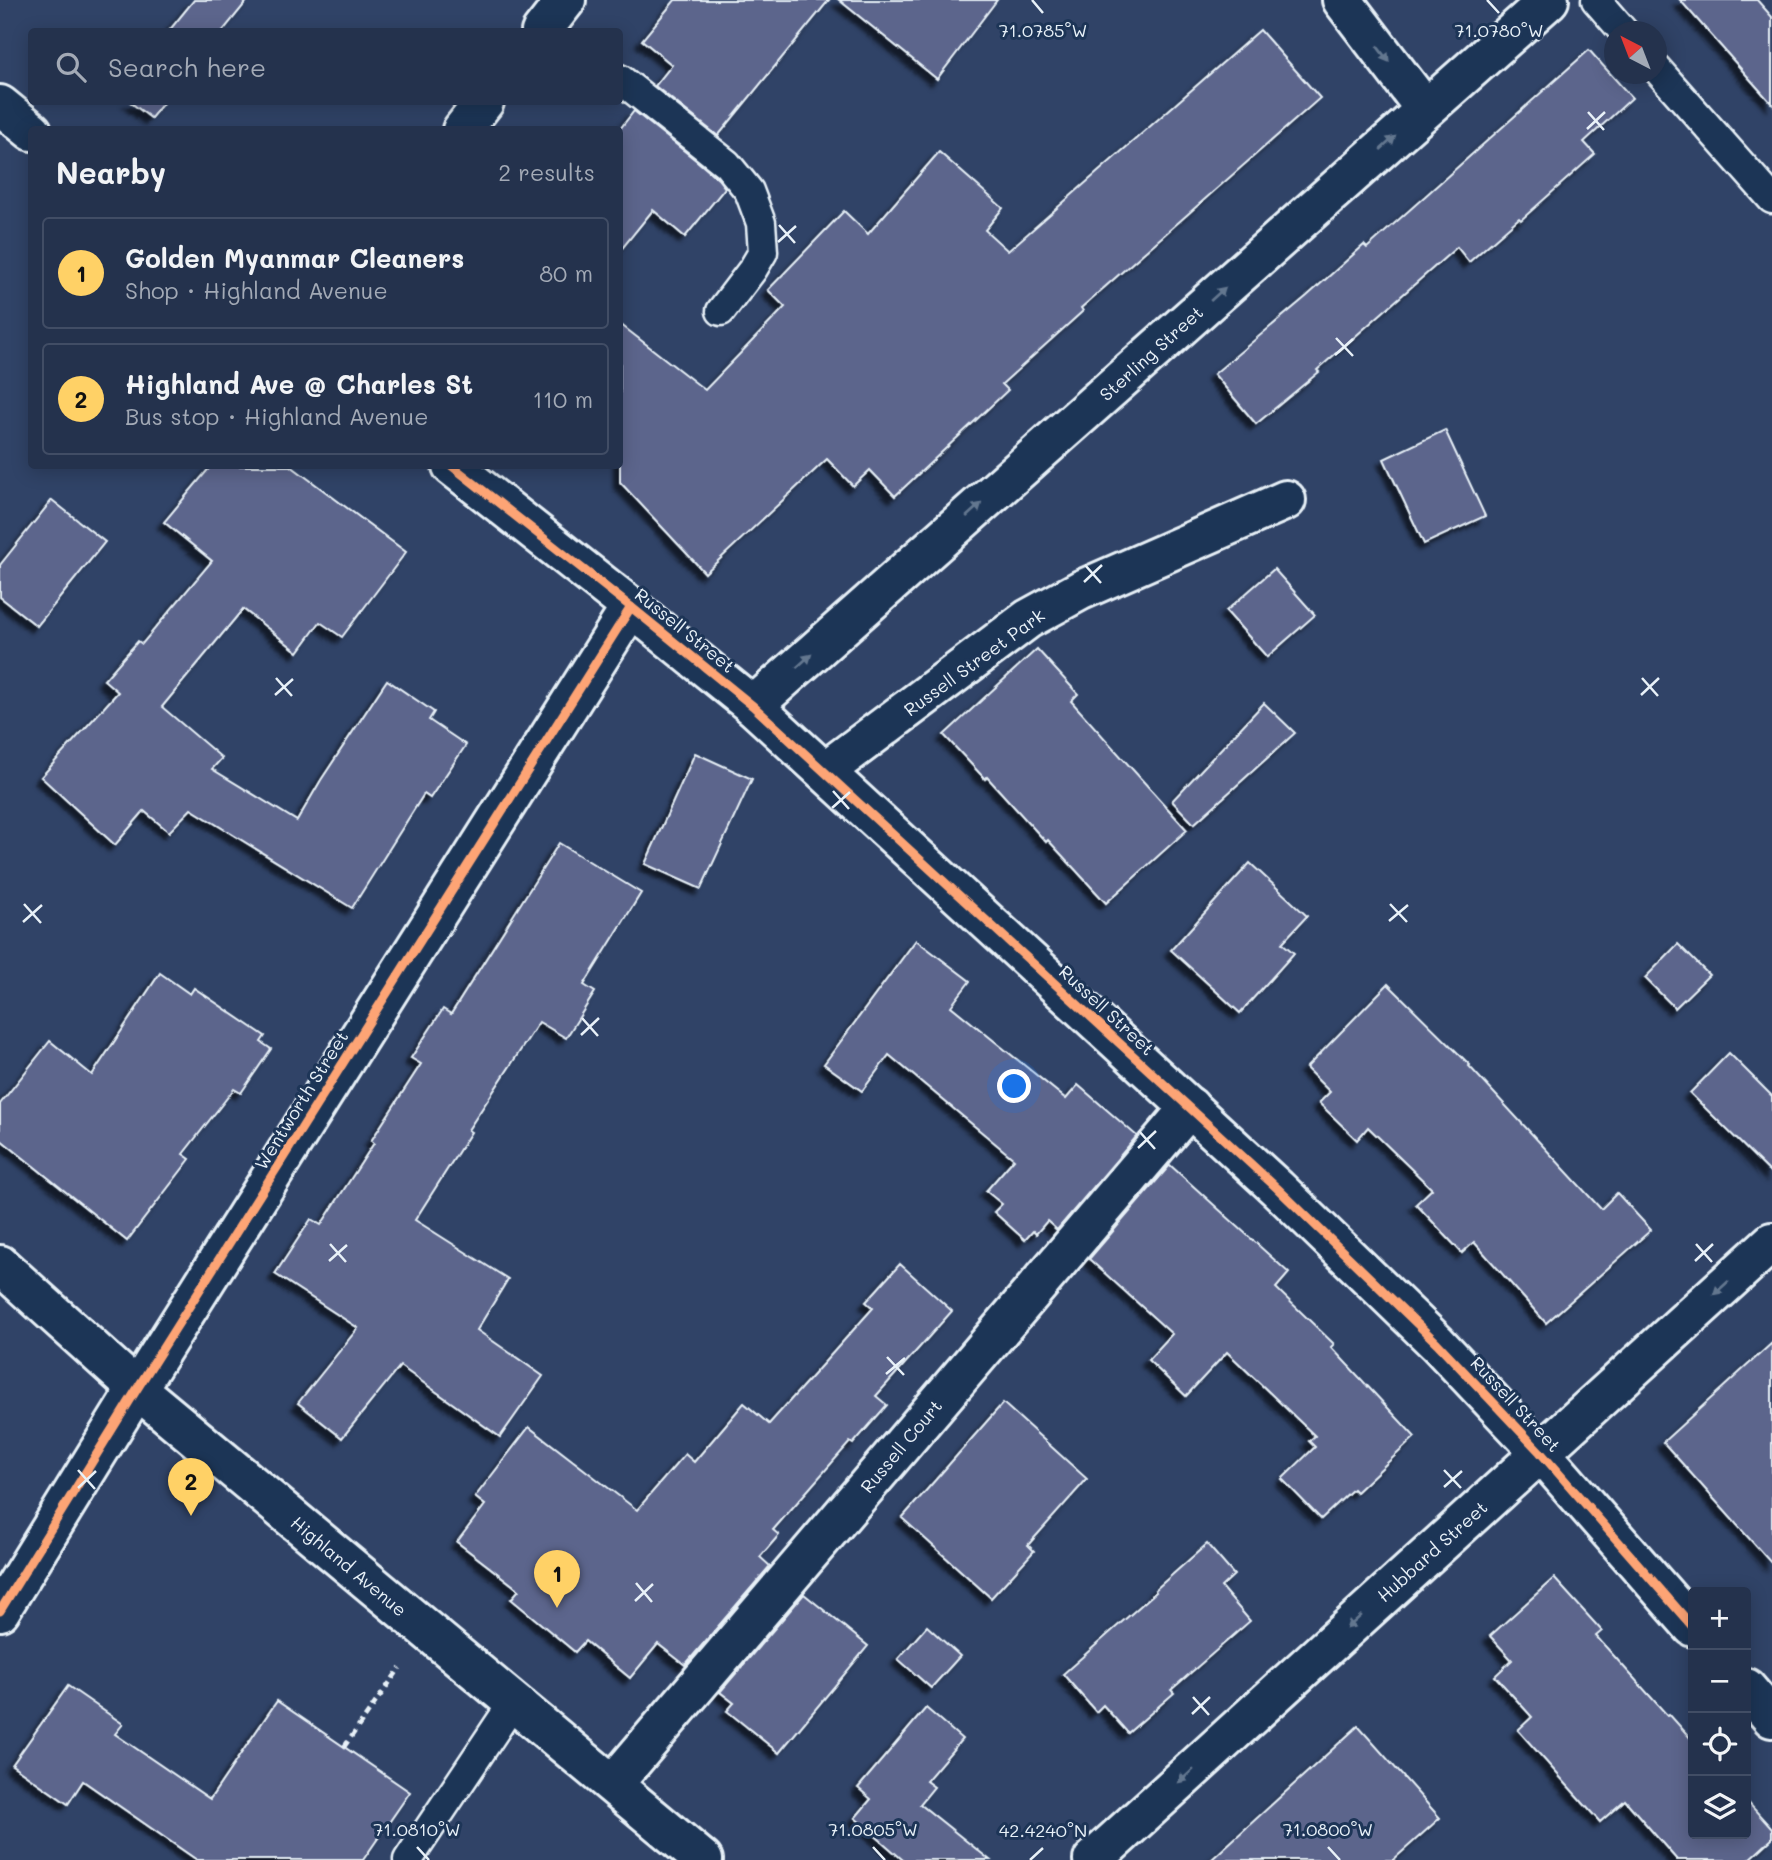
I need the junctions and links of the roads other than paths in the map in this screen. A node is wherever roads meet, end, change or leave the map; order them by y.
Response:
1 (1342, 0) edge
2 (1549, 0) edge
3 (1596, 0) edge
4 (1614, 21) edge
5 (1667, 79) edge
6 (623, 81) edge
7 (482, 105) edge
8 (0, 106) edge
9 (1425, 109) junction
10 (465, 126) edge
11 (28, 128) edge
12 (1772, 199) edge
13 (721, 311) dead end
14 (456, 469) edge
15 (1286, 500) dead end
16 (632, 607) junction
17 (753, 706) junction
18 (825, 771) junction
19 (1190, 1107) junction
20 (1772, 1242) edge
21 (0, 1265) edge
22 (137, 1389) junction
23 (1540, 1452) junction
24 (0, 1611) edge
25 (1688, 1621) edge
26 (1751, 1694) edge
27 (513, 1703) junction
28 (1772, 1718) edge
29 (612, 1784) junction
30 (408, 1860) edge
31 (703, 1860) edge
32 (1093, 1860) edge

1 -> 9 street
2 - 9 street, Sterling Street
3 - 4 lane
5 - 12 lane
6 - 13 lane
7 - 10 street
8 - 11 street
17 -> 9 street, Sterling Street
14 - 16 street, Russell Street
15 - 18 street, Russell Street Park
16 - 17 street, Russell Street
16 - 22 street, Wentworth Street
17 - 18 street, Russell Street
18 - 19 street, Russell Street
19 - 23 street, Russell Street
19 - 29 street, Russell Court
20 -> 23 street, Hubbard Street
21 - 22 street, Highland Avenue
22 - 24 street, Wentworth Street
22 - 27 street, Highland Avenue
23 - 25 street, Russell Street
23 -> 32 street, Hubbard Street
26 - 28 street
27 - 29 street, Highland Avenue
27 - 30 lane
29 - 31 street, Highland Avenue

